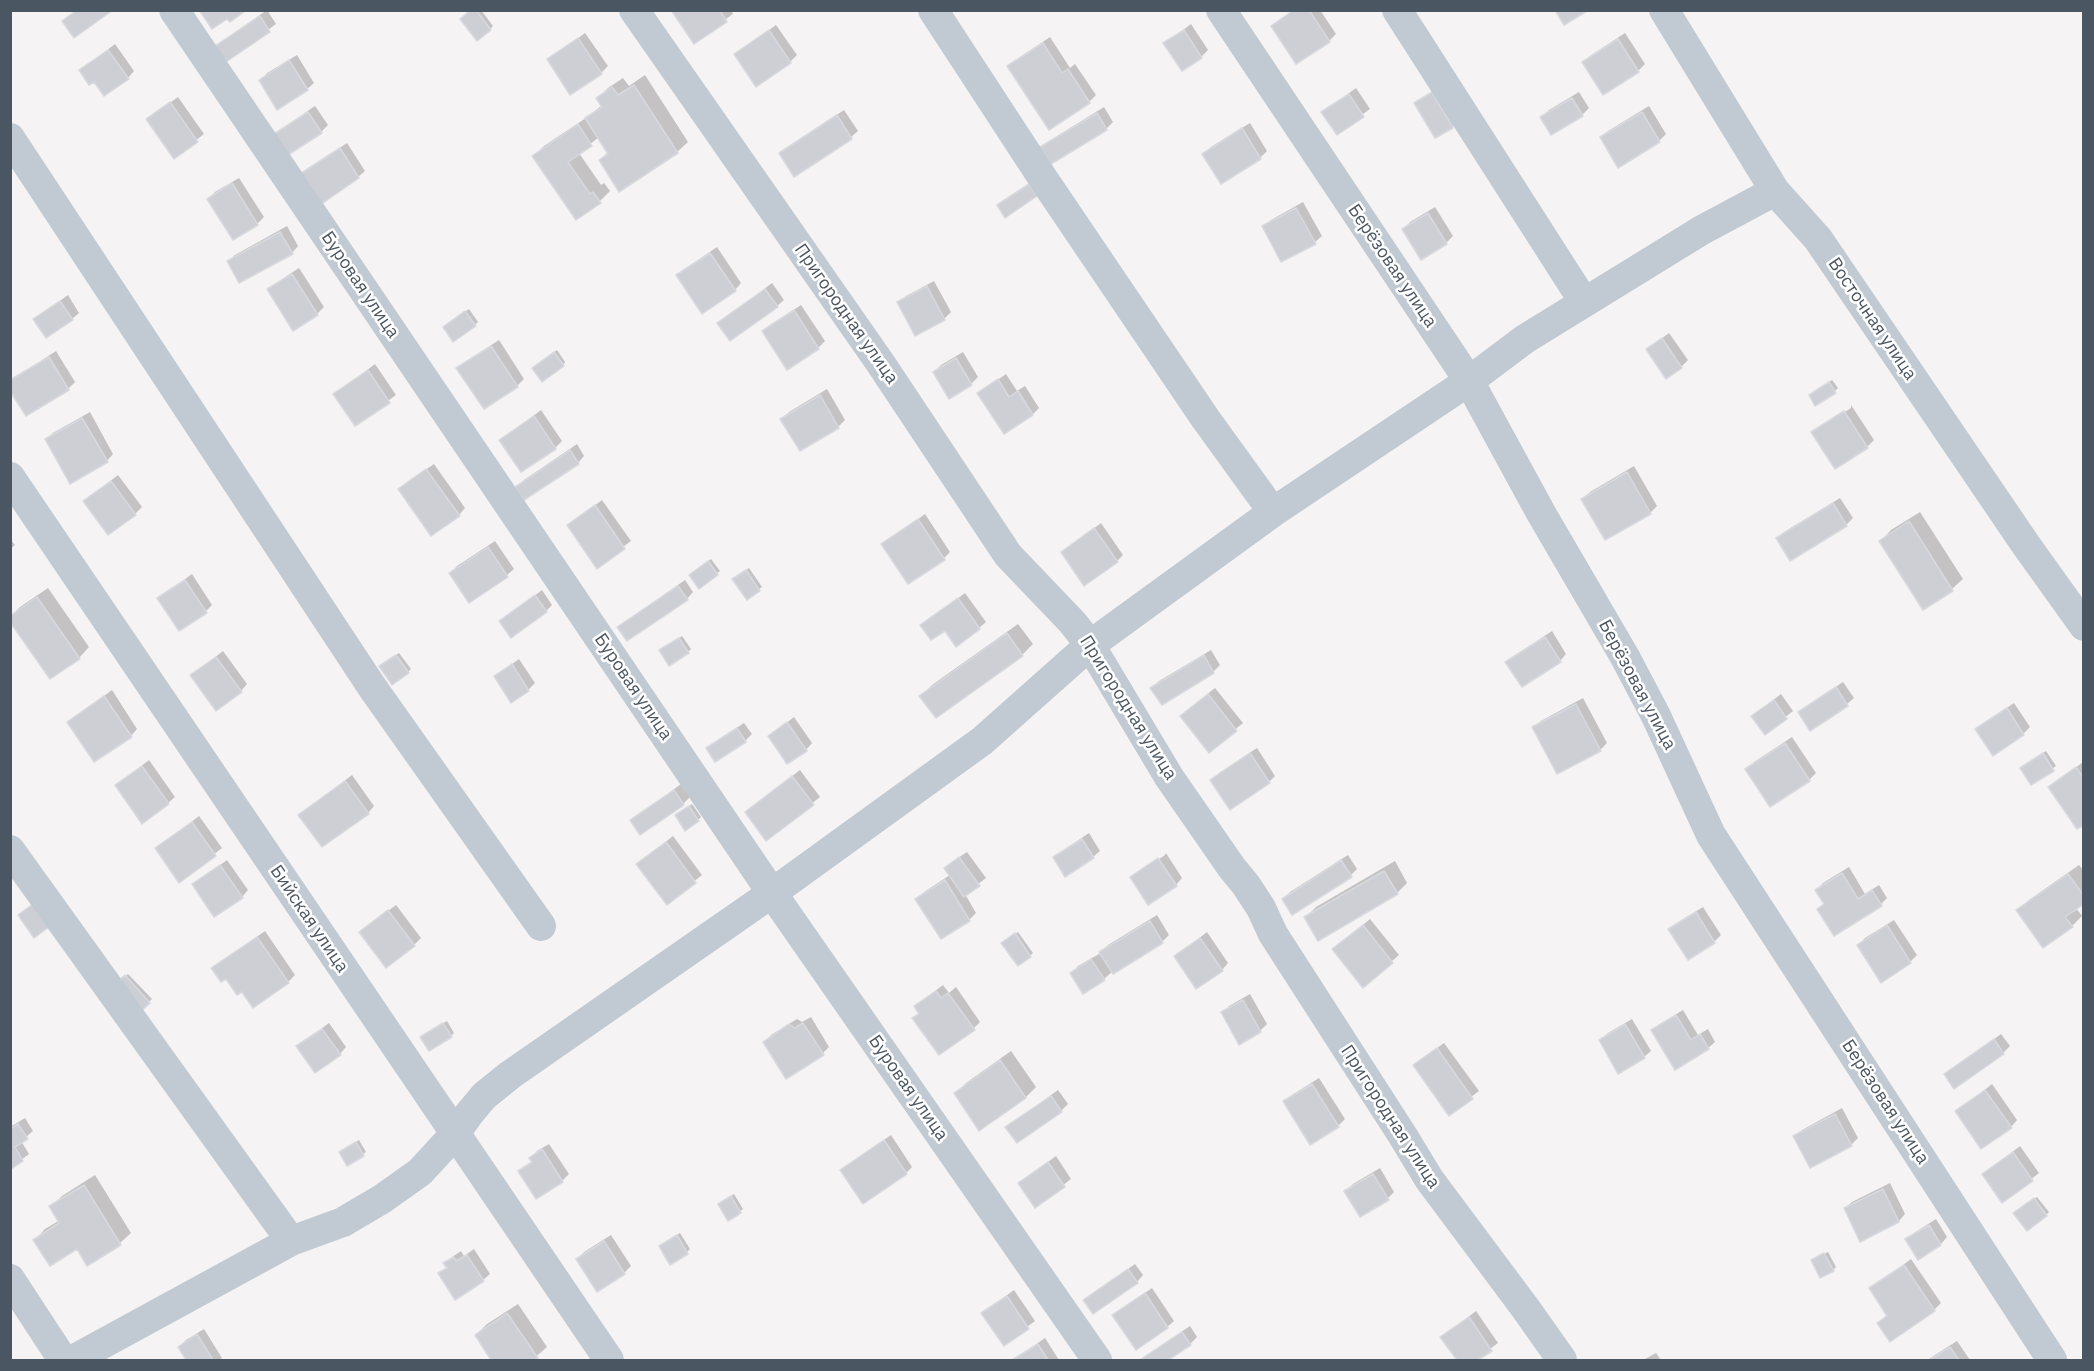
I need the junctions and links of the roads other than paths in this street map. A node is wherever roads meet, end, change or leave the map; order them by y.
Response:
1 (174, 10) edge
2 (634, 10) edge
3 (933, 10) edge
4 (1221, 10) edge
5 (1397, 10) edge
6 (1664, 10) edge
7 (10, 138) edge
8 (1775, 190) junction
9 (1584, 303) junction
10 (1469, 381) junction
11 (10, 477) edge
12 (1273, 512) junction
13 (2084, 626) edge
14 (1090, 645) junction
15 (10, 850) edge
16 (772, 893) junction
17 (541, 926) dead end
18 (455, 1134) junction
19 (291, 1241) junction
20 (10, 1279) edge
21 (63, 1360) edge
22 (73, 1360) edge
23 (609, 1360) edge
24 (1096, 1360) edge
25 (1562, 1360) edge
26 (2052, 1360) edge

1 - 16 street, Буровая улица
2 - 14 street, Пригородная улица
3 - 12 street
4 - 10 street, Берёзовая улица
5 - 9 street
6 - 8 street, Восточная улица
7 - 17 street
8 - 9 street
8 - 13 street, Восточная улица
9 - 10 street
10 - 12 street
10 - 26 street, Берёзовая улица
11 - 18 street, Бийская улица
12 - 14 street
14 - 16 street
14 - 25 street, Пригородная улица
15 - 19 street
16 - 18 street
16 - 24 street, Буровая улица
18 - 19 street
18 - 23 street, Бийская улица
19 - 22 street
20 - 21 street

